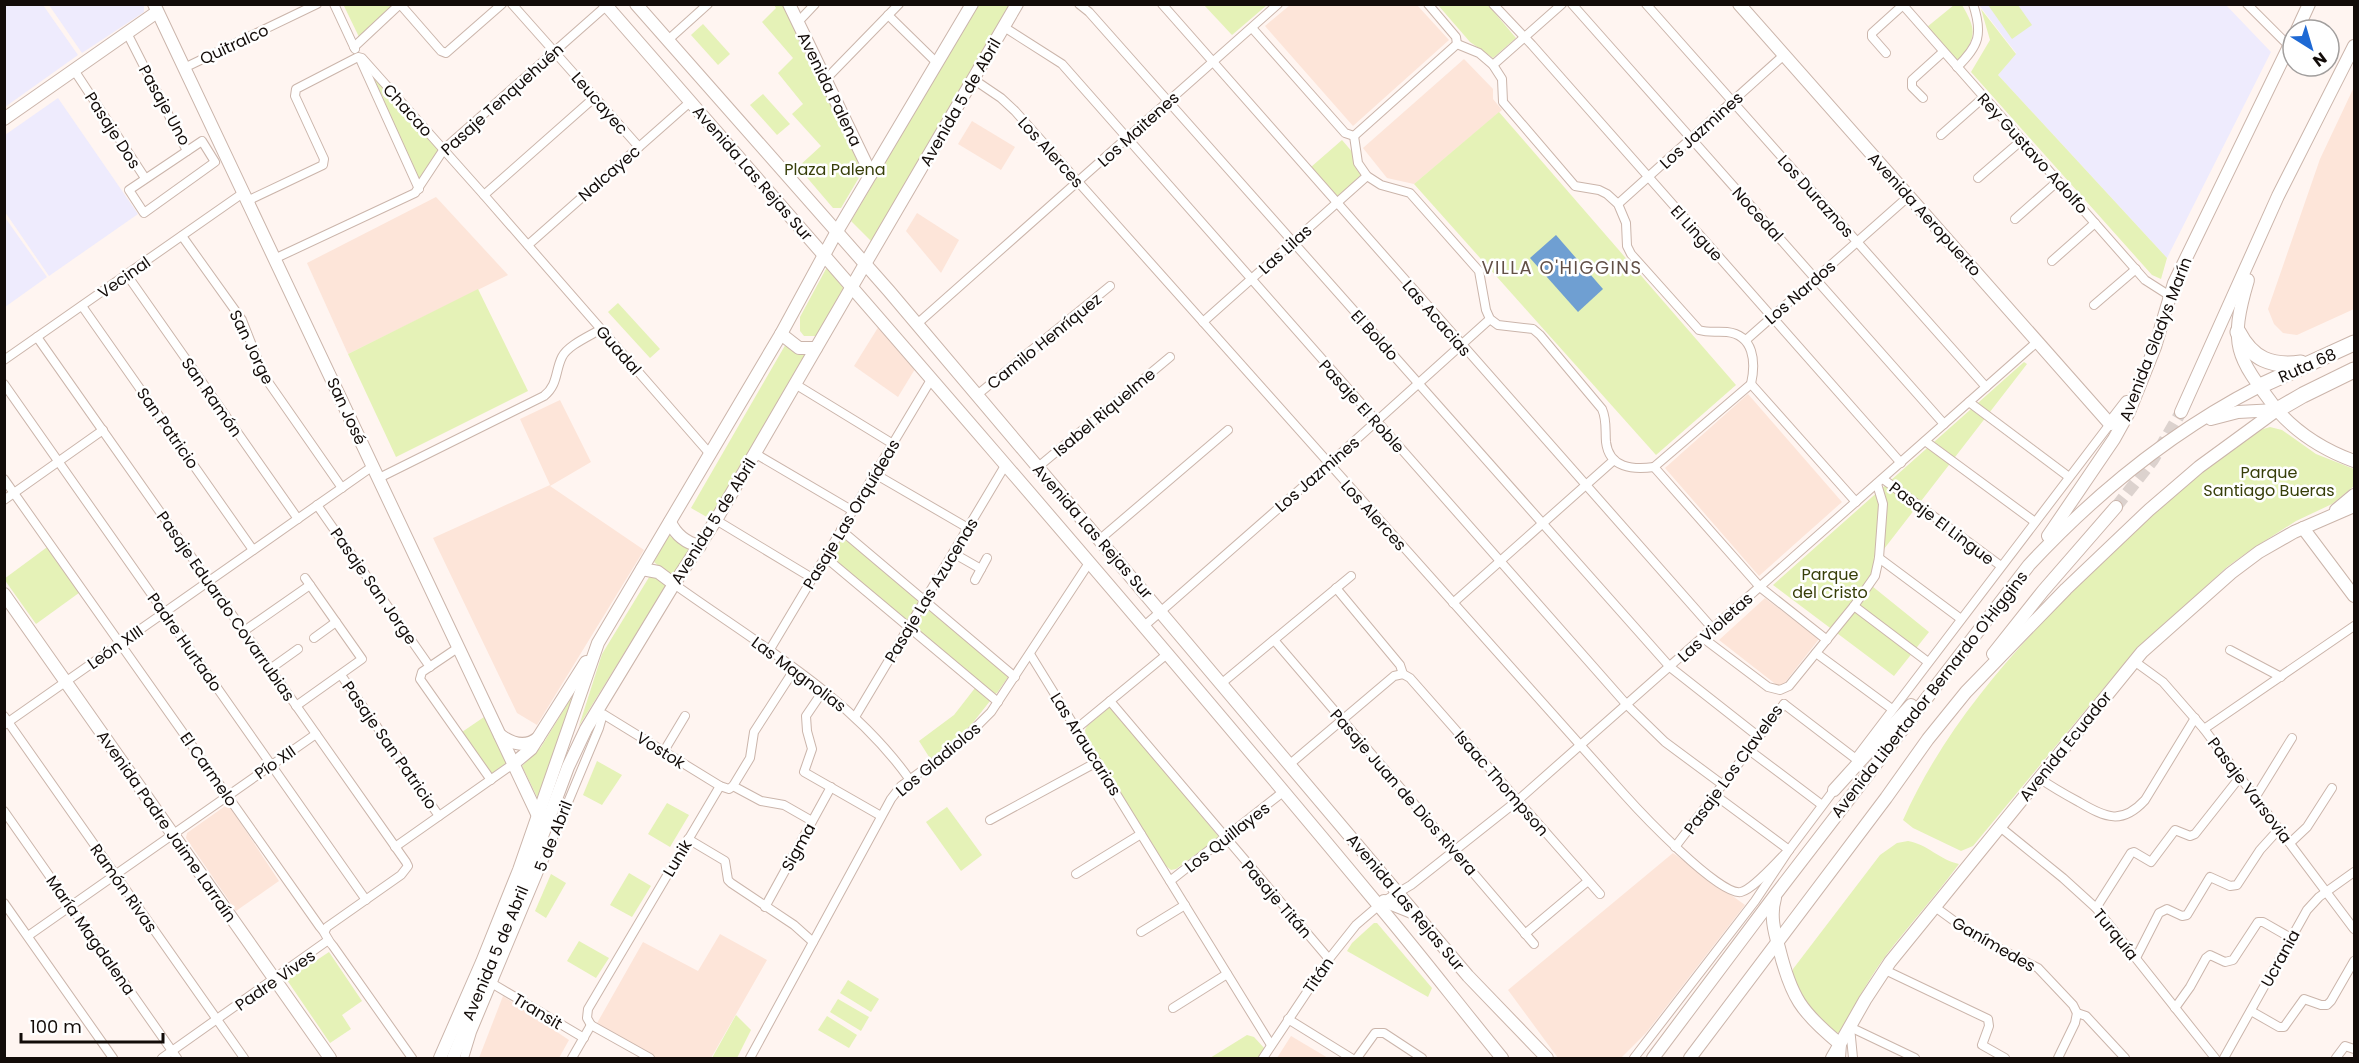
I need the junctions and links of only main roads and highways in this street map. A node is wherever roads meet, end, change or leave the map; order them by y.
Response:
1 (636, 4) edge
2 (789, 4) edge
3 (972, 4) edge
4 (1017, 4) edge
5 (1739, 4) edge
6 (2309, 4) edge
7 (606, 5) edge
8 (155, 8) edge
9 (2303, 18) edge
10 (2355, 46) edge
11 (2281, 63) edge
12 (4, 119) edge
13 (871, 174) junction
14 (836, 232) junction
15 (2255, 246) junction
16 (824, 254) junction
17 (865, 264) junction
18 (853, 286) junction
19 (2238, 332) junction
20 (781, 334) junction
21 (2355, 344) edge
22 (816, 348) junction
23 (2313, 362) junction
24 (2146, 370) junction
25 (2355, 370) edge
26 (2260, 386) junction
27 (2277, 410) junction
28 (2181, 412) tunnel mouth
29 (2188, 428) junction
30 (2355, 461) edge
31 (2355, 495) edge
32 (2355, 506) edge
33 (2116, 507) tunnel mouth
34 (2328, 516) junction
35 (670, 522) junction
36 (2303, 528) junction
37 (700, 546) junction
38 (2028, 565) junction
39 (642, 569) junction
40 (674, 584) junction
41 (4, 594) edge
42 (2355, 596) edge
43 (598, 643) junction
44 (1954, 662) junction
45 (1966, 692) junction
46 (500, 735) junction
47 (539, 737) junction
48 (513, 764) junction
49 (1834, 790) road end
50 (539, 818) junction
51 (1776, 894) junction
52 (1382, 903) junction
53 (1417, 915) junction
54 (1777, 942) junction
55 (1840, 1044) junction
56 (330, 1059) edge
57 (440, 1059) edge
58 (453, 1059) edge
59 (1503, 1059) edge
60 (1547, 1059) edge
61 (1653, 1059) edge
62 (1690, 1059) edge
63 (1832, 1059) edge
64 (1839, 1059) edge

1 - 14 main road, Avenida Las Rejas Sur
2 - 13 main road, Avenida Palena
3 - 13 main road, Avenida 5 de Abril
4 - 17 main road, Avenida 5 de Abril
5 - 24 main road, Avenida Aeropuerto
6 - 9 main road
7 - 16 main road, Avenida Las Rejas Sur
8 - 12 main road
8 - 46 main road, San José
10 - 15 main road
11 - 24 main road, Avenida Gladys Marín
13 - 14 main road, Avenida 5 de Abril
14 - 16 main road, Avenida 5 de Abril
14 - 17 main road, Avenida Las Rejas Sur
15 - 19 main road
15 - 28 main road
16 - 18 main road, Avenida Las Rejas Sur
16 - 20 main road, Avenida 5 de Abril
17 - 18 main road, Avenida 5 de Abril
17 - 53 main road, Avenida Las Rejas Sur
18 - 22 main road, Avenida 5 de Abril
18 - 52 main road, Avenida Las Rejas Sur
19 - 23 highway
19 - 26 main road
20 - 22 main road
20 - 35 main road, Avenida 5 de Abril
21 - 23 highway, Ruta 68
22 - 37 main road, Avenida 5 de Abril
23 - 26 highway, Ruta 68
24 - 38 main road, Avenida Gladys Marín
25 - 27 highway, Ruta 68
26 - 27 main road
26 - 29 main road, Avenida Libertador Bernardo O'Higgins
27 - 29 main road
27 - 30 main road
27 - 45 main road, Avenida Libertador Bernardo O'Higgins
29 - 38 main road, Avenida Libertador Bernardo O'Higgins
31 - 34 main road, Avenida Ecuador
32 - 34 main road, Avenida Ecuador
33 - 45 main road
34 - 36 main road, Avenida Ecuador
35 - 37 main road
35 - 39 main road, Avenida 5 de Abril
36 - 42 main road
36 - 55 main road, Avenida Ecuador
37 - 40 main road, Avenida 5 de Abril
38 - 44 main road, Avenida Libertador Bernardo O'Higgins
39 - 40 main road
39 - 43 main road, Avenida 5 de Abril
40 - 58 main road, Avenida 5 de Abril
41 - 56 main road, Avenida Padre Jaime Larraín
43 - 47 main road
43 - 50 main road, Avenida 5 de Abril
44 - 49 main road
44 - 51 main road, Avenida Libertador Bernardo O'Higgins
45 - 54 main road, Avenida Libertador Bernardo O'Higgins
46 - 47 main road
46 - 48 main road, San José
47 - 48 main road
48 - 50 main road, San José
50 - 57 main road, Avenida 5 de Abril
51 - 54 main road
51 - 61 main road, Avenida Libertador Bernardo O'Higgins
52 - 53 main road
52 - 59 main road, Avenida Las Rejas Sur
53 - 60 main road, Avenida Las Rejas Sur
54 - 55 main road
54 - 62 main road, Avenida Libertador Bernardo O'Higgins
55 - 63 main road, Avenida Ecuador
55 - 64 main road, Avenida Ecuador

